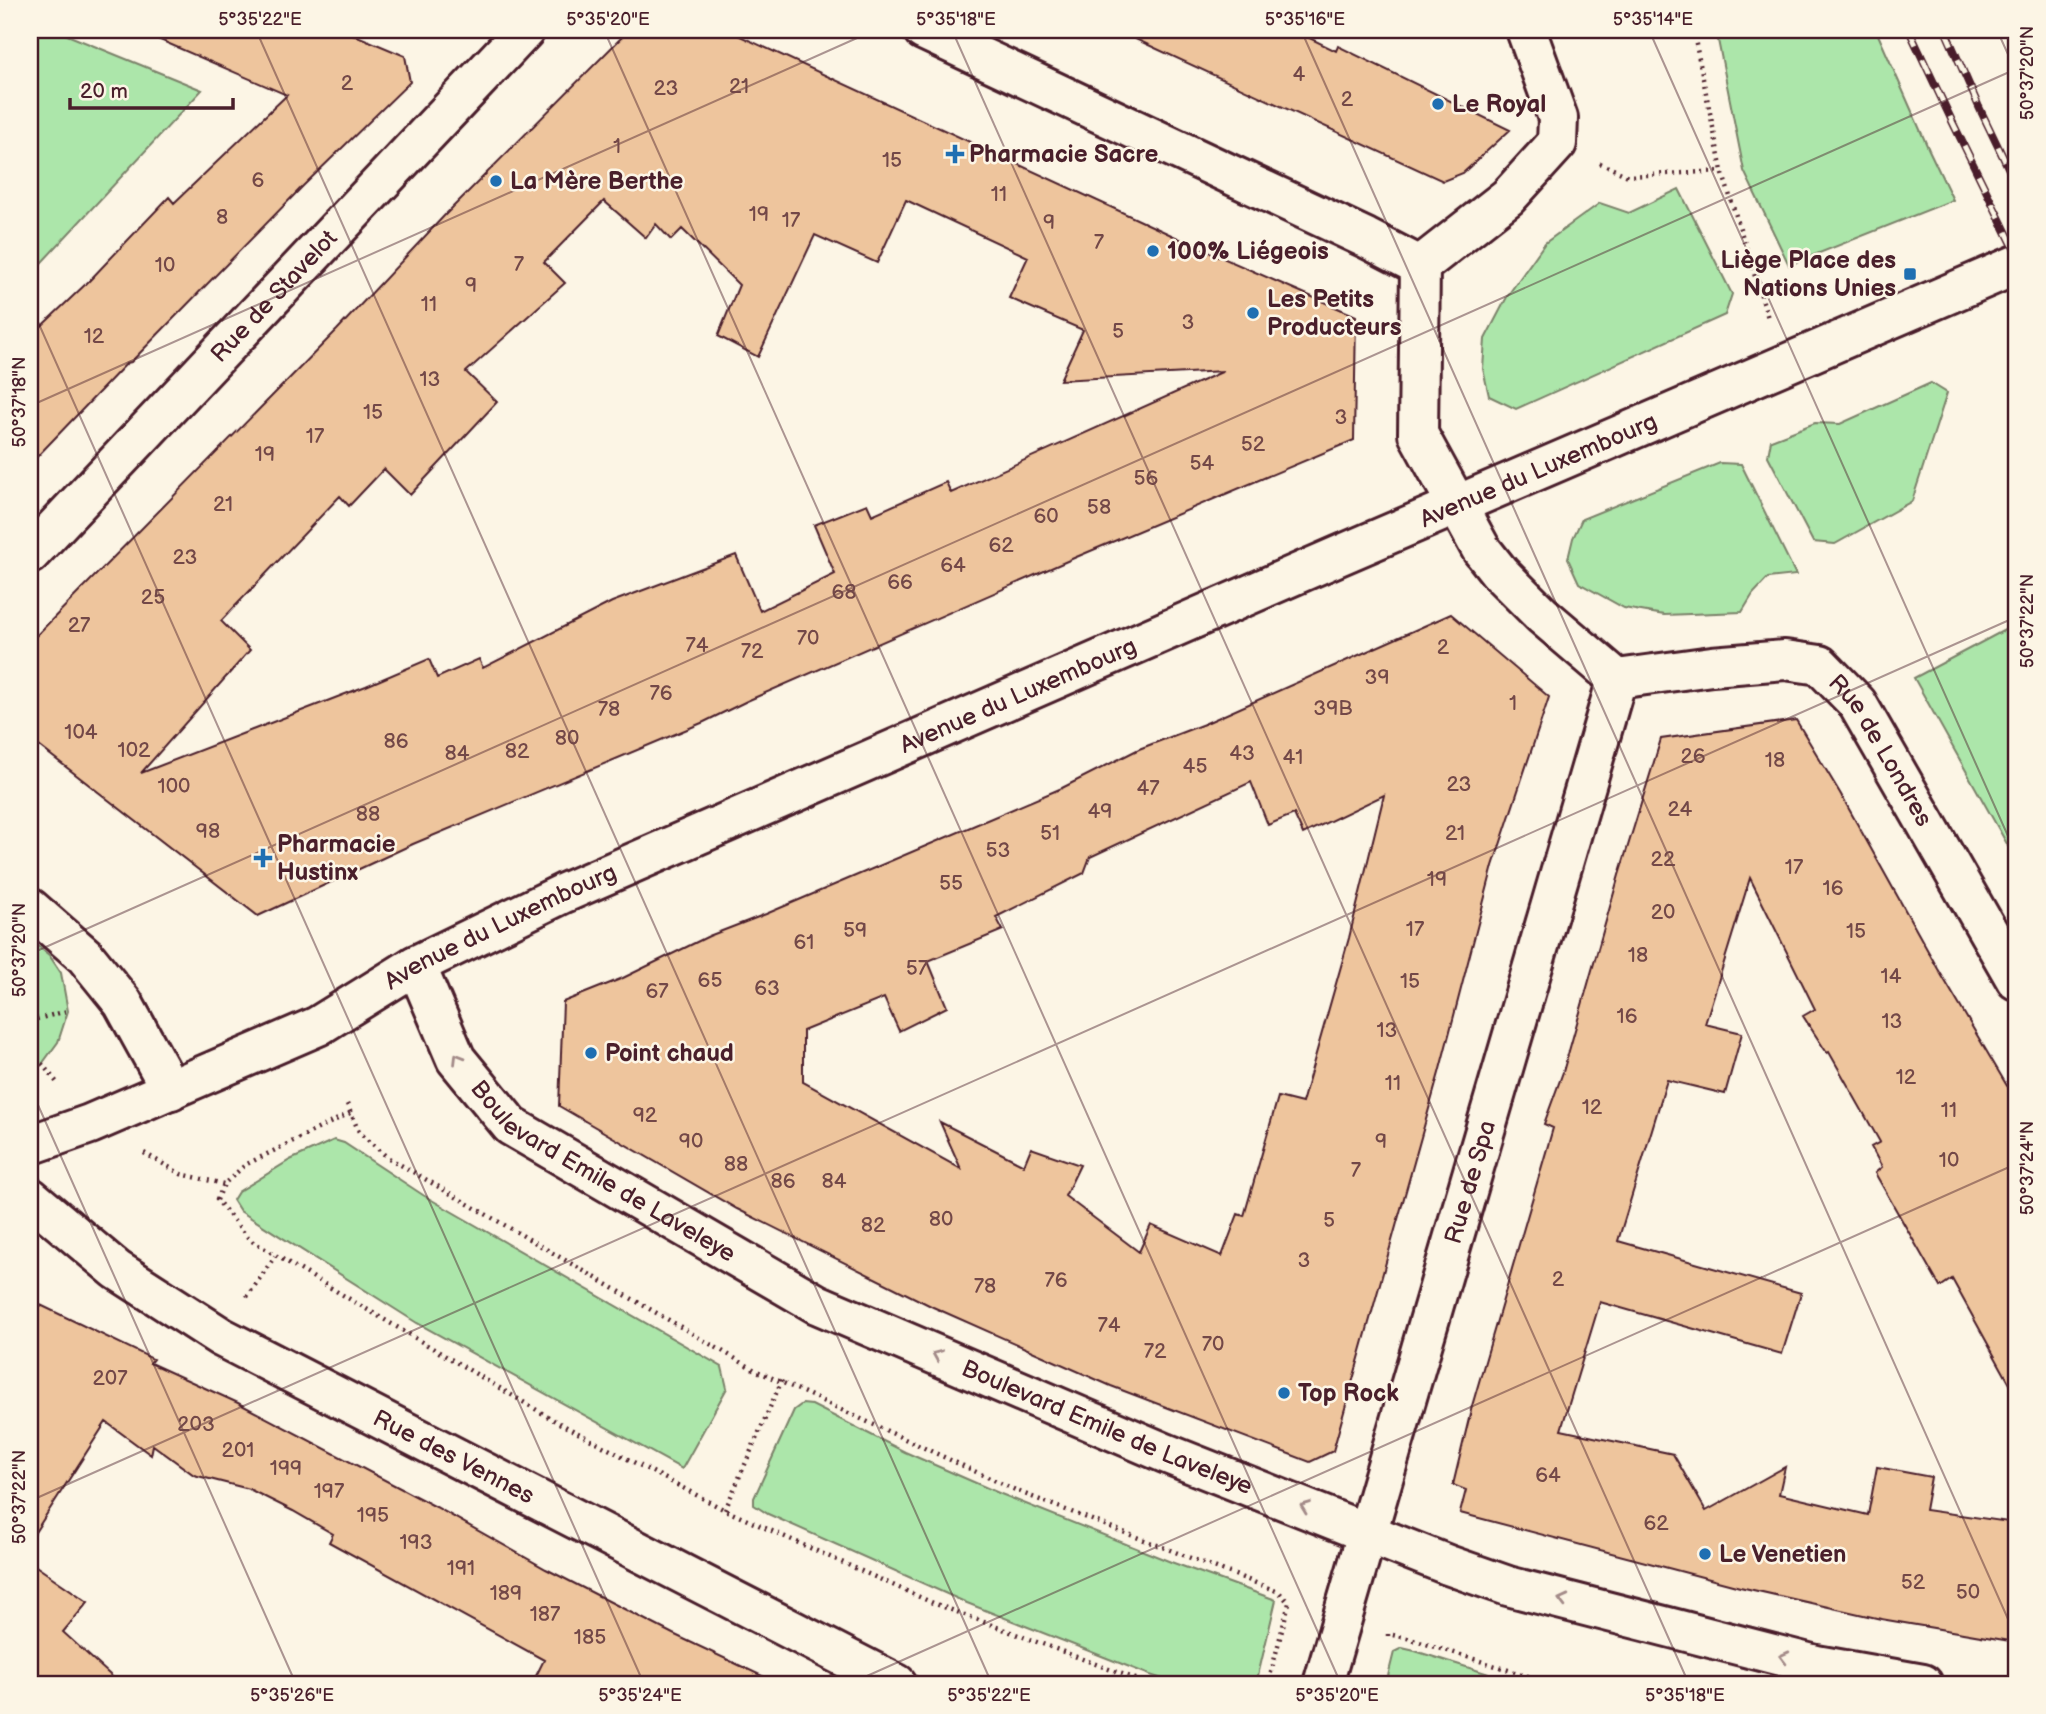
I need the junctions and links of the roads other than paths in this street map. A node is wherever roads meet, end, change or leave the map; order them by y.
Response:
1 (923, 30) edge
2 (1526, 30) edge
3 (513, 33) edge
4 (2016, 265) edge
5 (1419, 266) junction
6 (1458, 505) junction
7 (30, 554) edge
8 (1617, 679) junction
9 (30, 908) edge
10 (416, 965) junction
11 (2016, 981) edge
12 (171, 1090) junction
13 (30, 1145) edge
14 (30, 1196) edge
15 (1369, 1532) junction
16 (874, 1680) edge
17 (1323, 1684) edge
18 (1923, 1684) edge

1 - 5 street
2 - 5 street
3 - 7 street, Rue de Stavelot
4 - 6 street, Avenue du Luxembourg
5 - 6 street
6 - 8 street
6 - 10 street, Avenue du Luxembourg
8 - 11 street, Rue de Londres
8 - 15 street, Rue de Spa
9 - 12 street
10 - 12 street, Avenue du Luxembourg
15 -> 10 street, Boulevard Emile de Laveleye
12 - 13 street, Avenue du Luxembourg
14 - 16 street, Rue des Vennes
15 - 17 street, Rue de Spa
18 -> 15 street, Boulevard Emile de Laveleye

